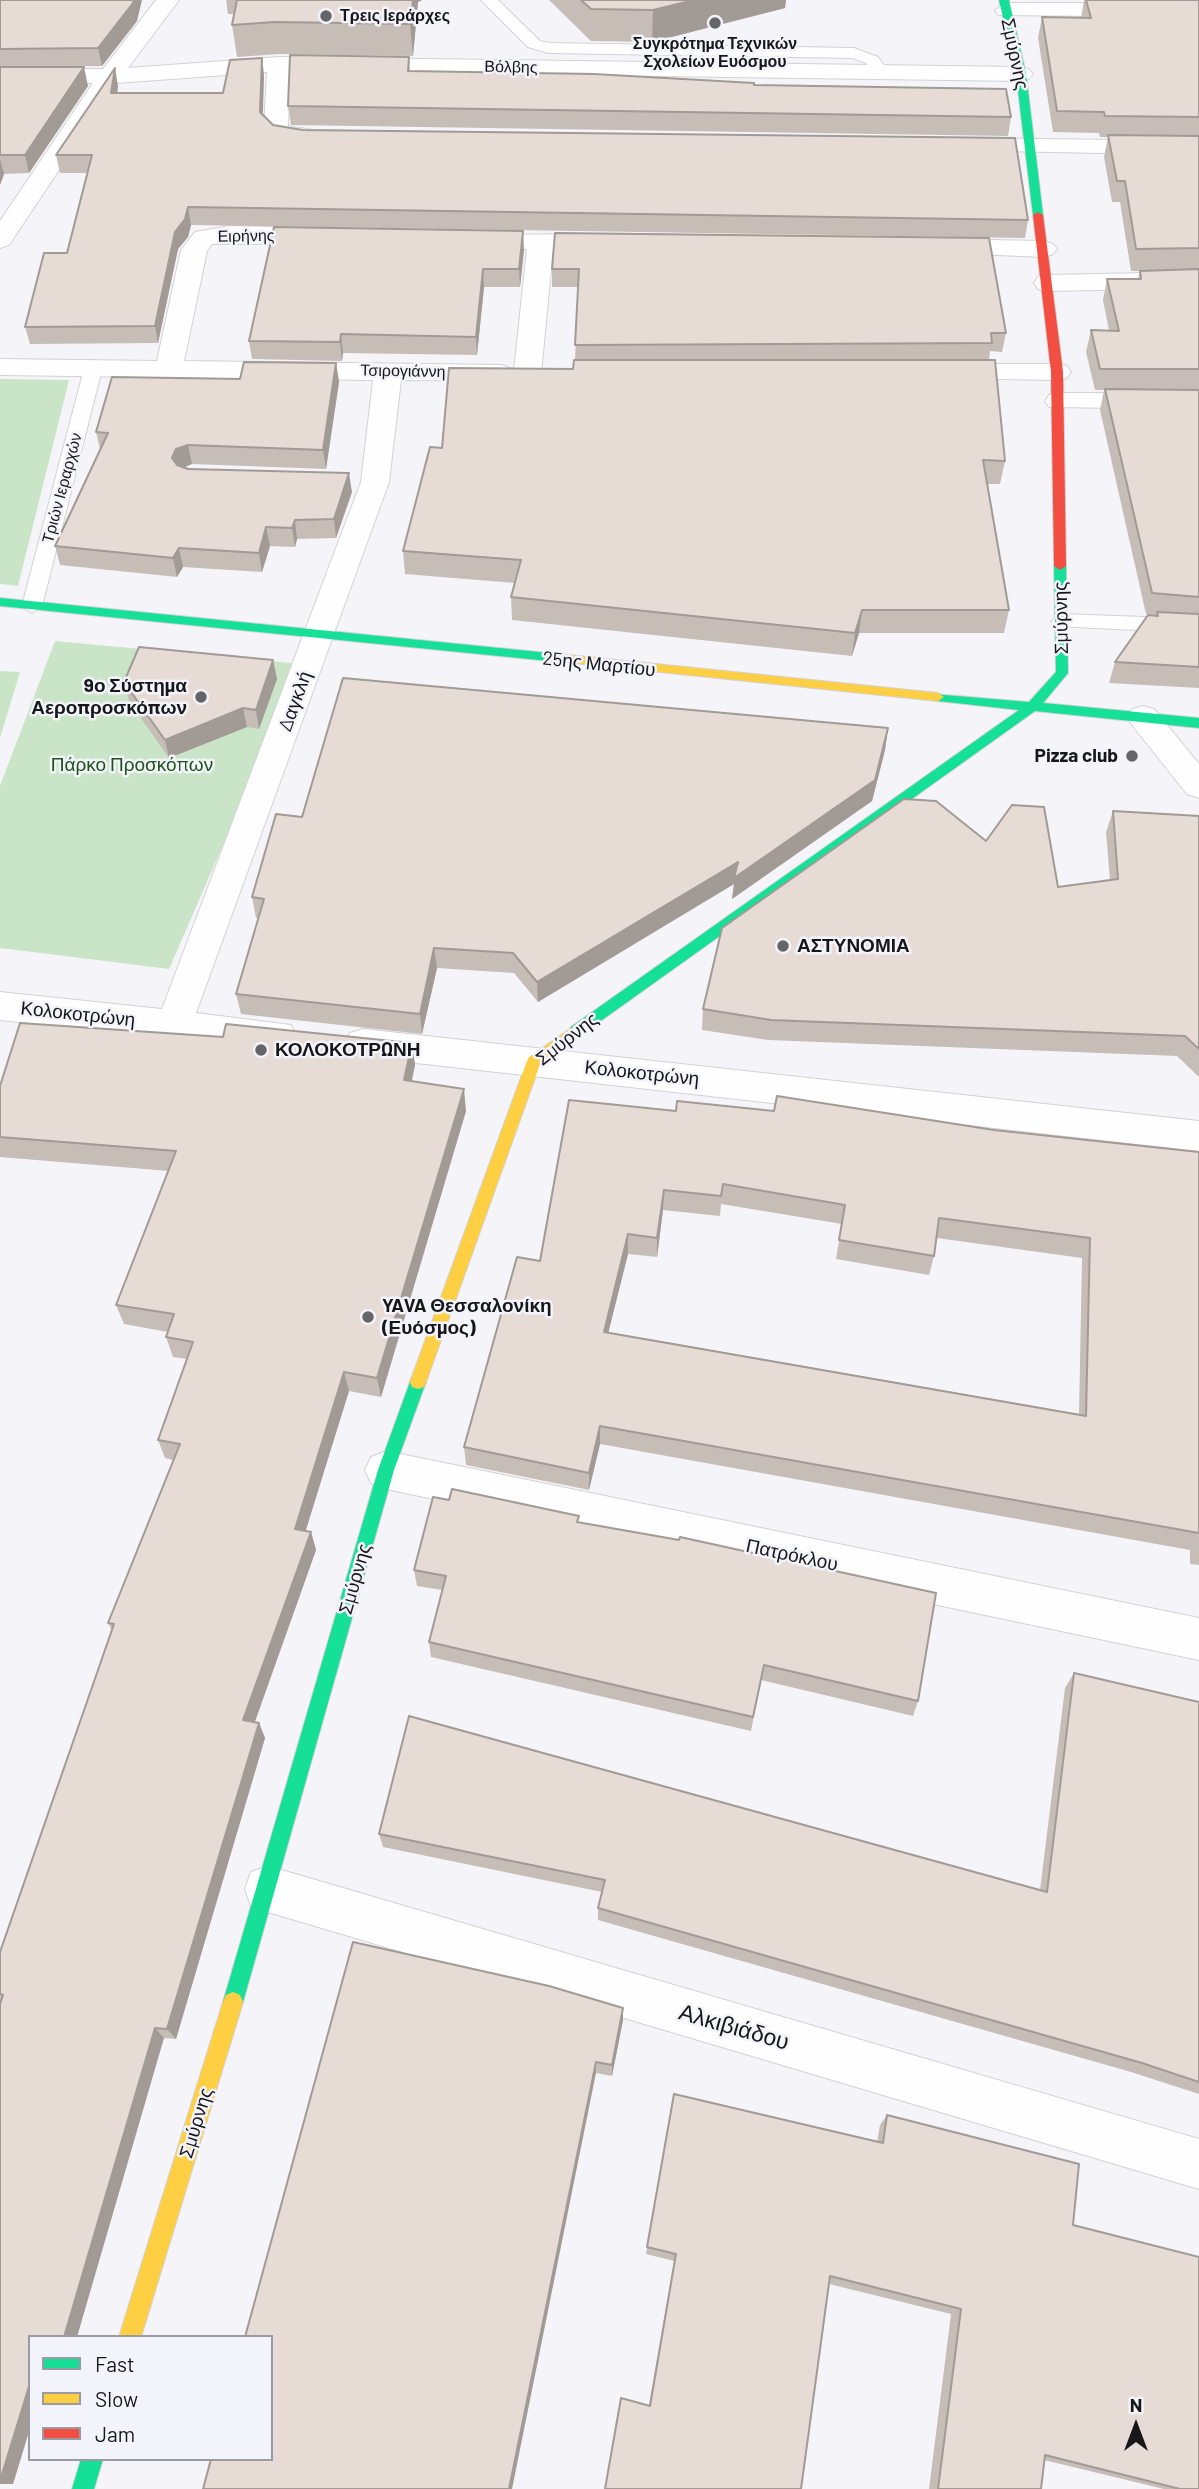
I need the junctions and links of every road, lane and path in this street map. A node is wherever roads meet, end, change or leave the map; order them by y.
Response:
1 (168, 0) edge
2 (489, 0) edge
3 (1005, 5) edge
4 (1186, 7) edge
5 (279, 64) junction
6 (880, 72) junction
7 (1021, 74) junction
8 (0, 76) edge
9 (110, 76) junction
10 (348, 139) edge
11 (933, 144) edge
12 (1031, 145) junction
13 (1199, 148) edge
14 (351, 237) edge
15 (446, 239) edge
16 (0, 240) edge
17 (541, 241) junction
18 (638, 243) edge
19 (918, 247) edge
20 (1044, 249) junction
21 (1199, 281) edge
22 (1048, 283) junction
23 (0, 367) edge
24 (169, 368) junction
25 (93, 369) junction
26 (387, 371) junction
27 (918, 372) edge
28 (1057, 372) junction
29 (527, 374) junction
30 (555, 374) edge
31 (1059, 401) junction
32 (1199, 401) edge
33 (0, 603) edge
34 (32, 606) junction
35 (1061, 621) junction
36 (1199, 626) edge
37 (319, 636) junction
38 (1033, 706) junction
39 (1143, 717) junction
40 (1199, 723) edge
41 (1199, 786) edge
42 (0, 1006) edge
43 (174, 1024) junction
44 (534, 1061) junction
45 (1199, 1136) edge
46 (386, 1470) junction
47 (1199, 1640) edge
48 (268, 1889) junction
49 (1199, 2164) edge
50 (131, 2335) edge
51 (91, 2461) edge
52 (83, 2489) edge

1 - 9 street
2 - 6 lane
3 - 4 street
3 - 7 street, Σμύρνης
5 - 6 street, Βόλβης
5 - 9 street, Βόλβης
5 - 10 street
6 - 7 street, Βόλβης
7 - 12 street, Σμύρνης
8 - 9 street, Βόλβης
9 - 16 street
11 - 12 street
12 - 13 street
12 - 20 street, Σμύρνης
14 - 24 street, Ειρήνης
15 - 17 street
17 - 18 street
17 - 29 street
19 - 20 street
20 - 22 street, Σμύρνης
21 - 22 street
22 - 28 street, Σμύρνης
23 - 25 street, Τσιρογιάννη
24 - 25 street, Τσιρογιάννη
24 - 26 street, Τσιρογιάννη
25 - 34 lane, Τριών Ιεραρχών
26 - 29 street, Τσιρογιάννη
26 - 37 street, Δαγκλή
27 - 28 street
28 - 31 street, Σμύρνης
29 - 30 street, Τσιρογιάννη
31 - 32 street
31 - 35 street, Σμύρνης
33 - 34 street, 25ης Μαρτίου
34 - 37 street, 25ης Μαρτίου
35 - 36 lane
35 - 38 street, Σμύρνης
37 - 38 street, 25ης Μαρτίου
37 - 43 street, Δαγκλή
38 - 39 street, 25ης Μαρτίου
38 - 44 street, Σμύρνης
39 - 40 street, 25ης Μαρτίου
39 - 41 street
42 - 43 street, Κολοκοτρώνη
43 - 44 street, Κολοκοτρώνη
44 - 45 street, Κολοκοτρώνη
44 - 46 street, Σμύρνης
46 - 47 street, Πατρόκλου
46 - 48 street, Σμύρνης
48 - 49 street, Αλκιβιάδου
48 - 50 street, Σμύρνης
51 - 52 street

